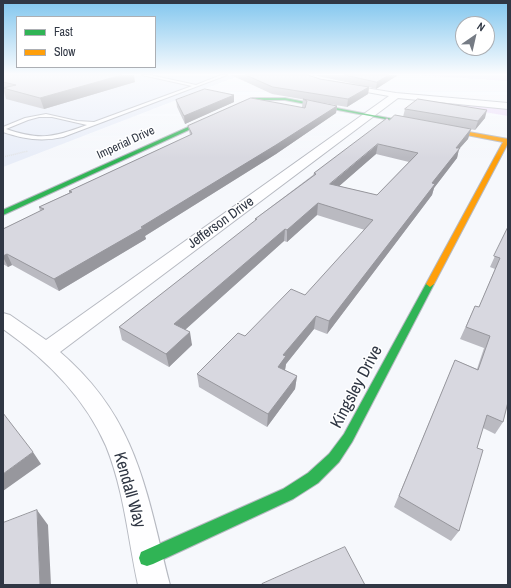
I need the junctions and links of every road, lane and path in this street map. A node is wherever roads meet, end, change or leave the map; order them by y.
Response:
1 (153, 102) edge
2 (244, 102) edge
3 (303, 102) edge
4 (385, 102) edge
5 (472, 102) edge
6 (508, 106) edge
7 (367, 115) junction
8 (103, 121) junction
9 (3, 130) edge
10 (507, 141) edge
11 (3, 213) edge
12 (3, 320) edge
13 (46, 351) junction
14 (148, 558) junction
15 (154, 585) edge

1 - 8 lane
2 - 11 street, Imperial Drive
3 - 7 street, Imperial Drive
4 - 7 street, Jefferson Drive
5 - 6 street
7 - 10 street, Imperial Drive
7 - 13 street, Jefferson Drive
8 - 9 lane
8 - 9 lane
10 - 14 street, Kingsley Drive
12 - 13 street, Kendall Way
13 - 14 street, Kendall Way
14 - 15 street, Kendall Way

